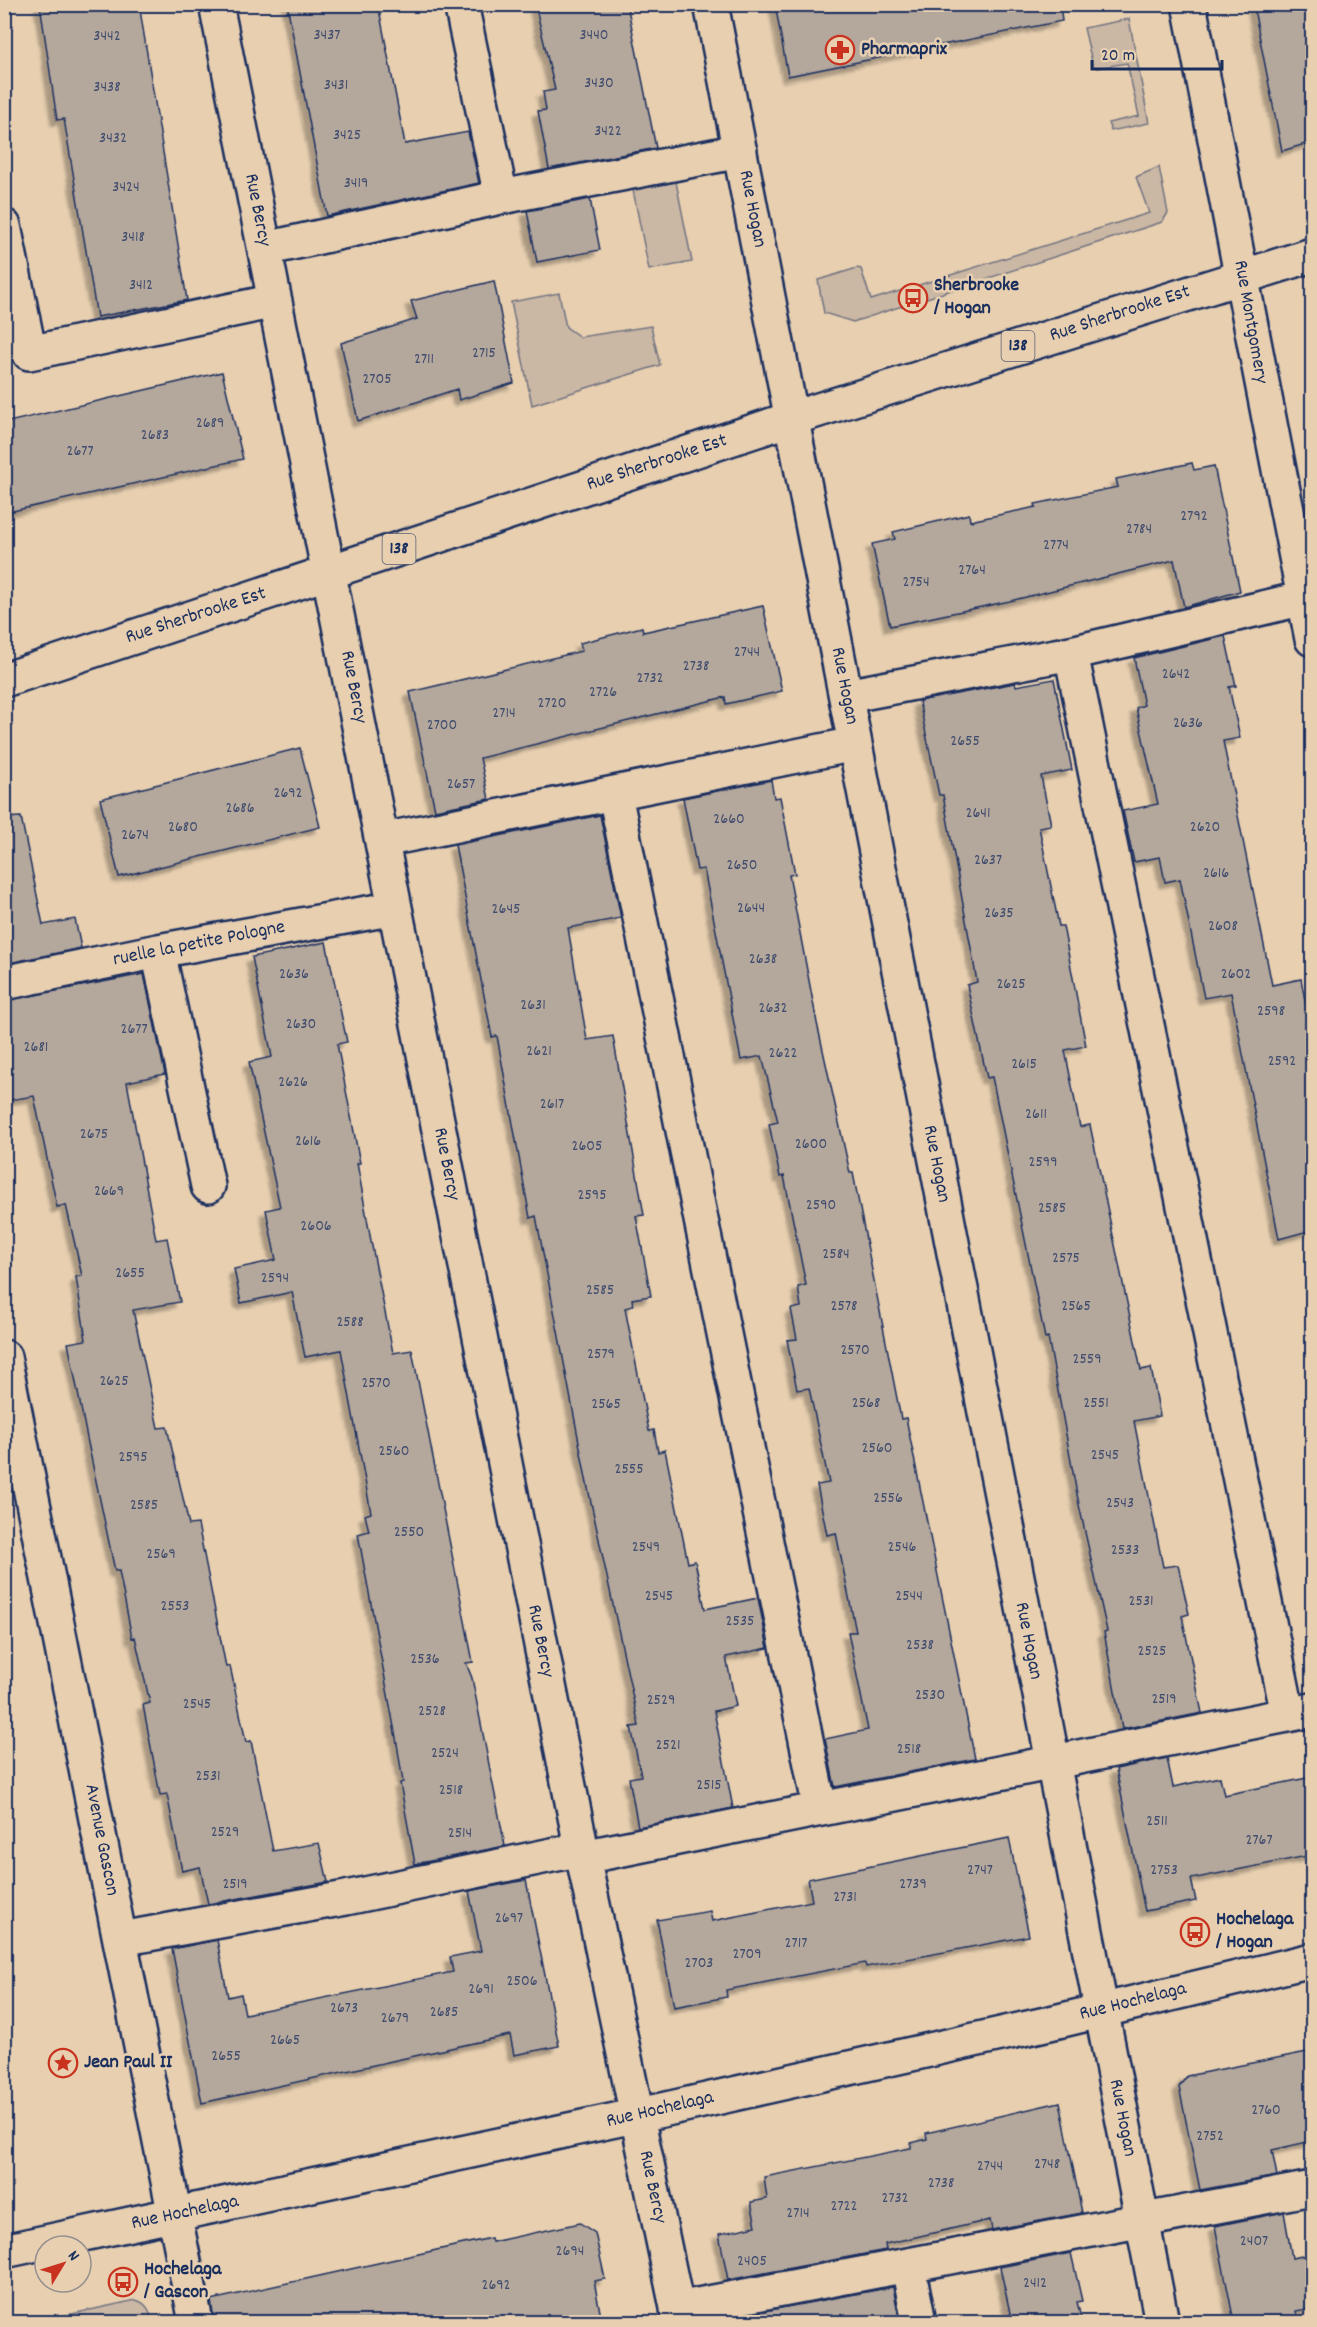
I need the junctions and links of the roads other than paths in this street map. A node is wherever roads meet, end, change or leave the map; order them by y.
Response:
1 (216, 4) edge
2 (460, 4) edge
3 (711, 4) edge
4 (1189, 4) edge
5 (740, 151) junction
6 (501, 197) junction
7 (4, 226) edge
8 (265, 249) junction
9 (1312, 255) edge
10 (1242, 275) junction
11 (275, 301) junction
12 (15, 337) edge
13 (793, 418) junction
14 (1304, 558) edge
15 (329, 572) junction
16 (1305, 598) junction
17 (1312, 639) edge
18 (1071, 653) junction
19 (4, 680) edge
20 (846, 696) junction
21 (855, 744) junction
22 (615, 794) junction
23 (383, 840) junction
24 (395, 908) junction
25 (158, 951) junction
26 (4, 983) edge
27 (208, 1186) dead end
28 (4, 1357) edge
29 (1300, 1712) edge
30 (1051, 1761) junction
31 (820, 1809) junction
32 (582, 1853) junction
33 (121, 1939) junction
34 (1312, 1960) edge
35 (1100, 2010) junction
36 (637, 2116) junction
37 (1312, 2188) edge
38 (175, 2216) junction
39 (1142, 2221) junction
40 (4, 2251) edge
41 (908, 2266) junction
42 (679, 2316) edge
43 (196, 2322) edge
44 (919, 2322) edge
45 (1162, 2322) edge

1 - 8 street, Rue Bercy
2 - 6 street
3 - 5 street, Rue Hogan
4 - 10 street, Rue Montgomery
5 - 6 street
5 - 13 street, Rue Hogan
6 - 8 street
7 - 12 street
8 - 11 street, Rue Bercy
9 - 10 street, Rue Sherbrooke Est / 138
10 - 13 street, Rue Sherbrooke Est / 138
10 - 14 street, Rue Montgomery
11 - 12 street
11 - 15 street, Rue Bercy
13 - 15 street, Rue Sherbrooke Est / 138
13 - 20 street, Rue Hogan
14 - 16 street, Rue Montgomery
15 - 19 street, Rue Sherbrooke Est / 138
15 - 23 street, Rue Bercy
16 - 17 street, Rue Montgomery
16 - 18 street
18 - 20 street
18 - 29 street
20 - 21 street, Rue Hogan
21 - 22 street
21 - 30 street, Rue Hogan
22 - 23 street
22 - 31 street
23 - 24 street, Rue Bercy
24 - 25 street, ruelle la petite Pologne
24 - 32 street, Rue Bercy
25 - 26 street, ruelle la petite Pologne
25 - 27 street
28 - 33 street, Avenue Gascon
29 - 30 street
30 - 31 street
30 - 35 street, Rue Hogan
31 - 32 street
32 - 33 street
32 - 36 street, Rue Bercy
33 - 38 street, Avenue Gascon
34 - 35 street, Rue Hochelaga
35 - 36 street, Rue Hochelaga
35 - 39 street, Rue Hogan
36 - 38 street, Rue Hochelaga
36 - 42 street, Rue Bercy
37 - 39 street
38 - 40 street, Rue Hochelaga
38 - 43 street, Avenue Gascon
39 - 41 street
39 - 45 street, Rue Hogan
41 - 42 street
41 - 44 street

